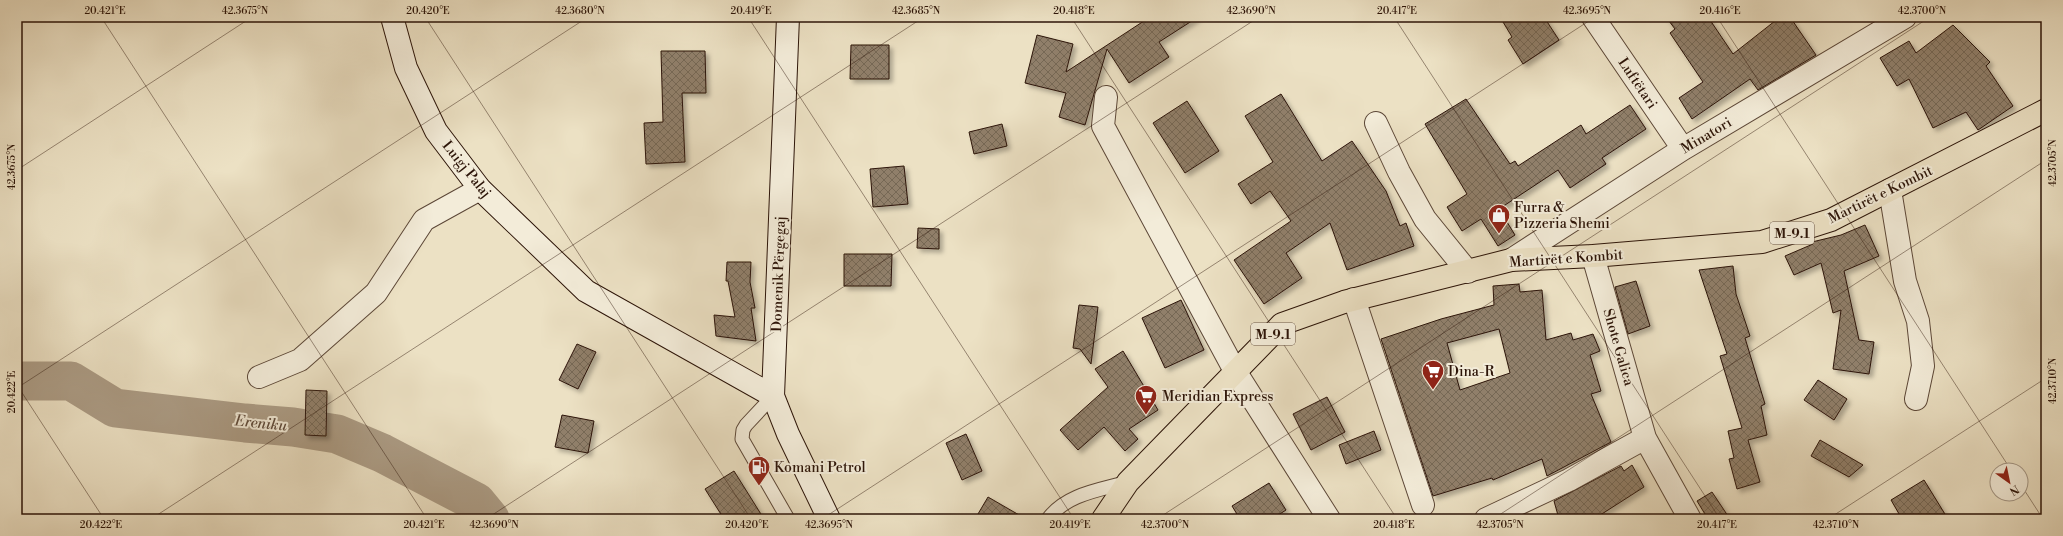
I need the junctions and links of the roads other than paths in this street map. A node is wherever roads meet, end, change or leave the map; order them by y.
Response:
1 (392, 17) edge
2 (788, 17) edge
3 (1593, 17) edge
4 (1905, 17) edge
5 (1883, 23) edge
6 (1106, 97) dead end
7 (2046, 110) edge
8 (1376, 123) dead end
9 (1683, 149) junction
10 (480, 189) junction
11 (1890, 190) junction
12 (1593, 256) junction
13 (1511, 260) junction
14 (1468, 272) junction
15 (1354, 299) junction
16 (1235, 371) junction
17 (259, 376) dead end
18 (773, 396) junction
19 (1916, 399) dead end
20 (1645, 438) junction
21 (1128, 482) junction
22 (1423, 505) dead end
23 (788, 519) edge
24 (829, 519) edge
25 (1048, 519) edge
26 (1103, 519) edge
27 (1330, 519) edge
28 (1486, 519) edge
29 (1690, 519) edge

1 - 10 street, Luigj Palaj
2 - 18 street, Domenik Përgegaj
3 - 9 street, Luftëtari
4 - 5 street, Minatori
5 - 9 street, Minatori
6 - 16 street
7 - 11 main road, Martirët e Kombit / M-9.1
8 - 14 street
9 - 13 street, Minatori
10 - 17 street
10 - 18 street, Luigj Palaj
11 - 12 main road, Martirët e Kombit / M-9.1
11 - 19 street
12 - 13 main road, Martirët e Kombit / M-9.1
12 - 20 street, Shote Galica
13 - 14 main road, Martirët e Kombit / M-9.1
14 - 15 main road, Martirët e Kombit / M-9.1
15 - 16 main road, Martirët e Kombit / M-9.1
15 - 22 street
16 - 21 main road, Martirët e Kombit / M-9.1
16 - 27 street
18 - 23 lane
18 - 24 street, Domenik Përgegaj
20 - 28 street
20 - 29 street, Shote Galica
21 - 25 lane
21 - 26 main road, Martirët e Kombit / M-9.1

